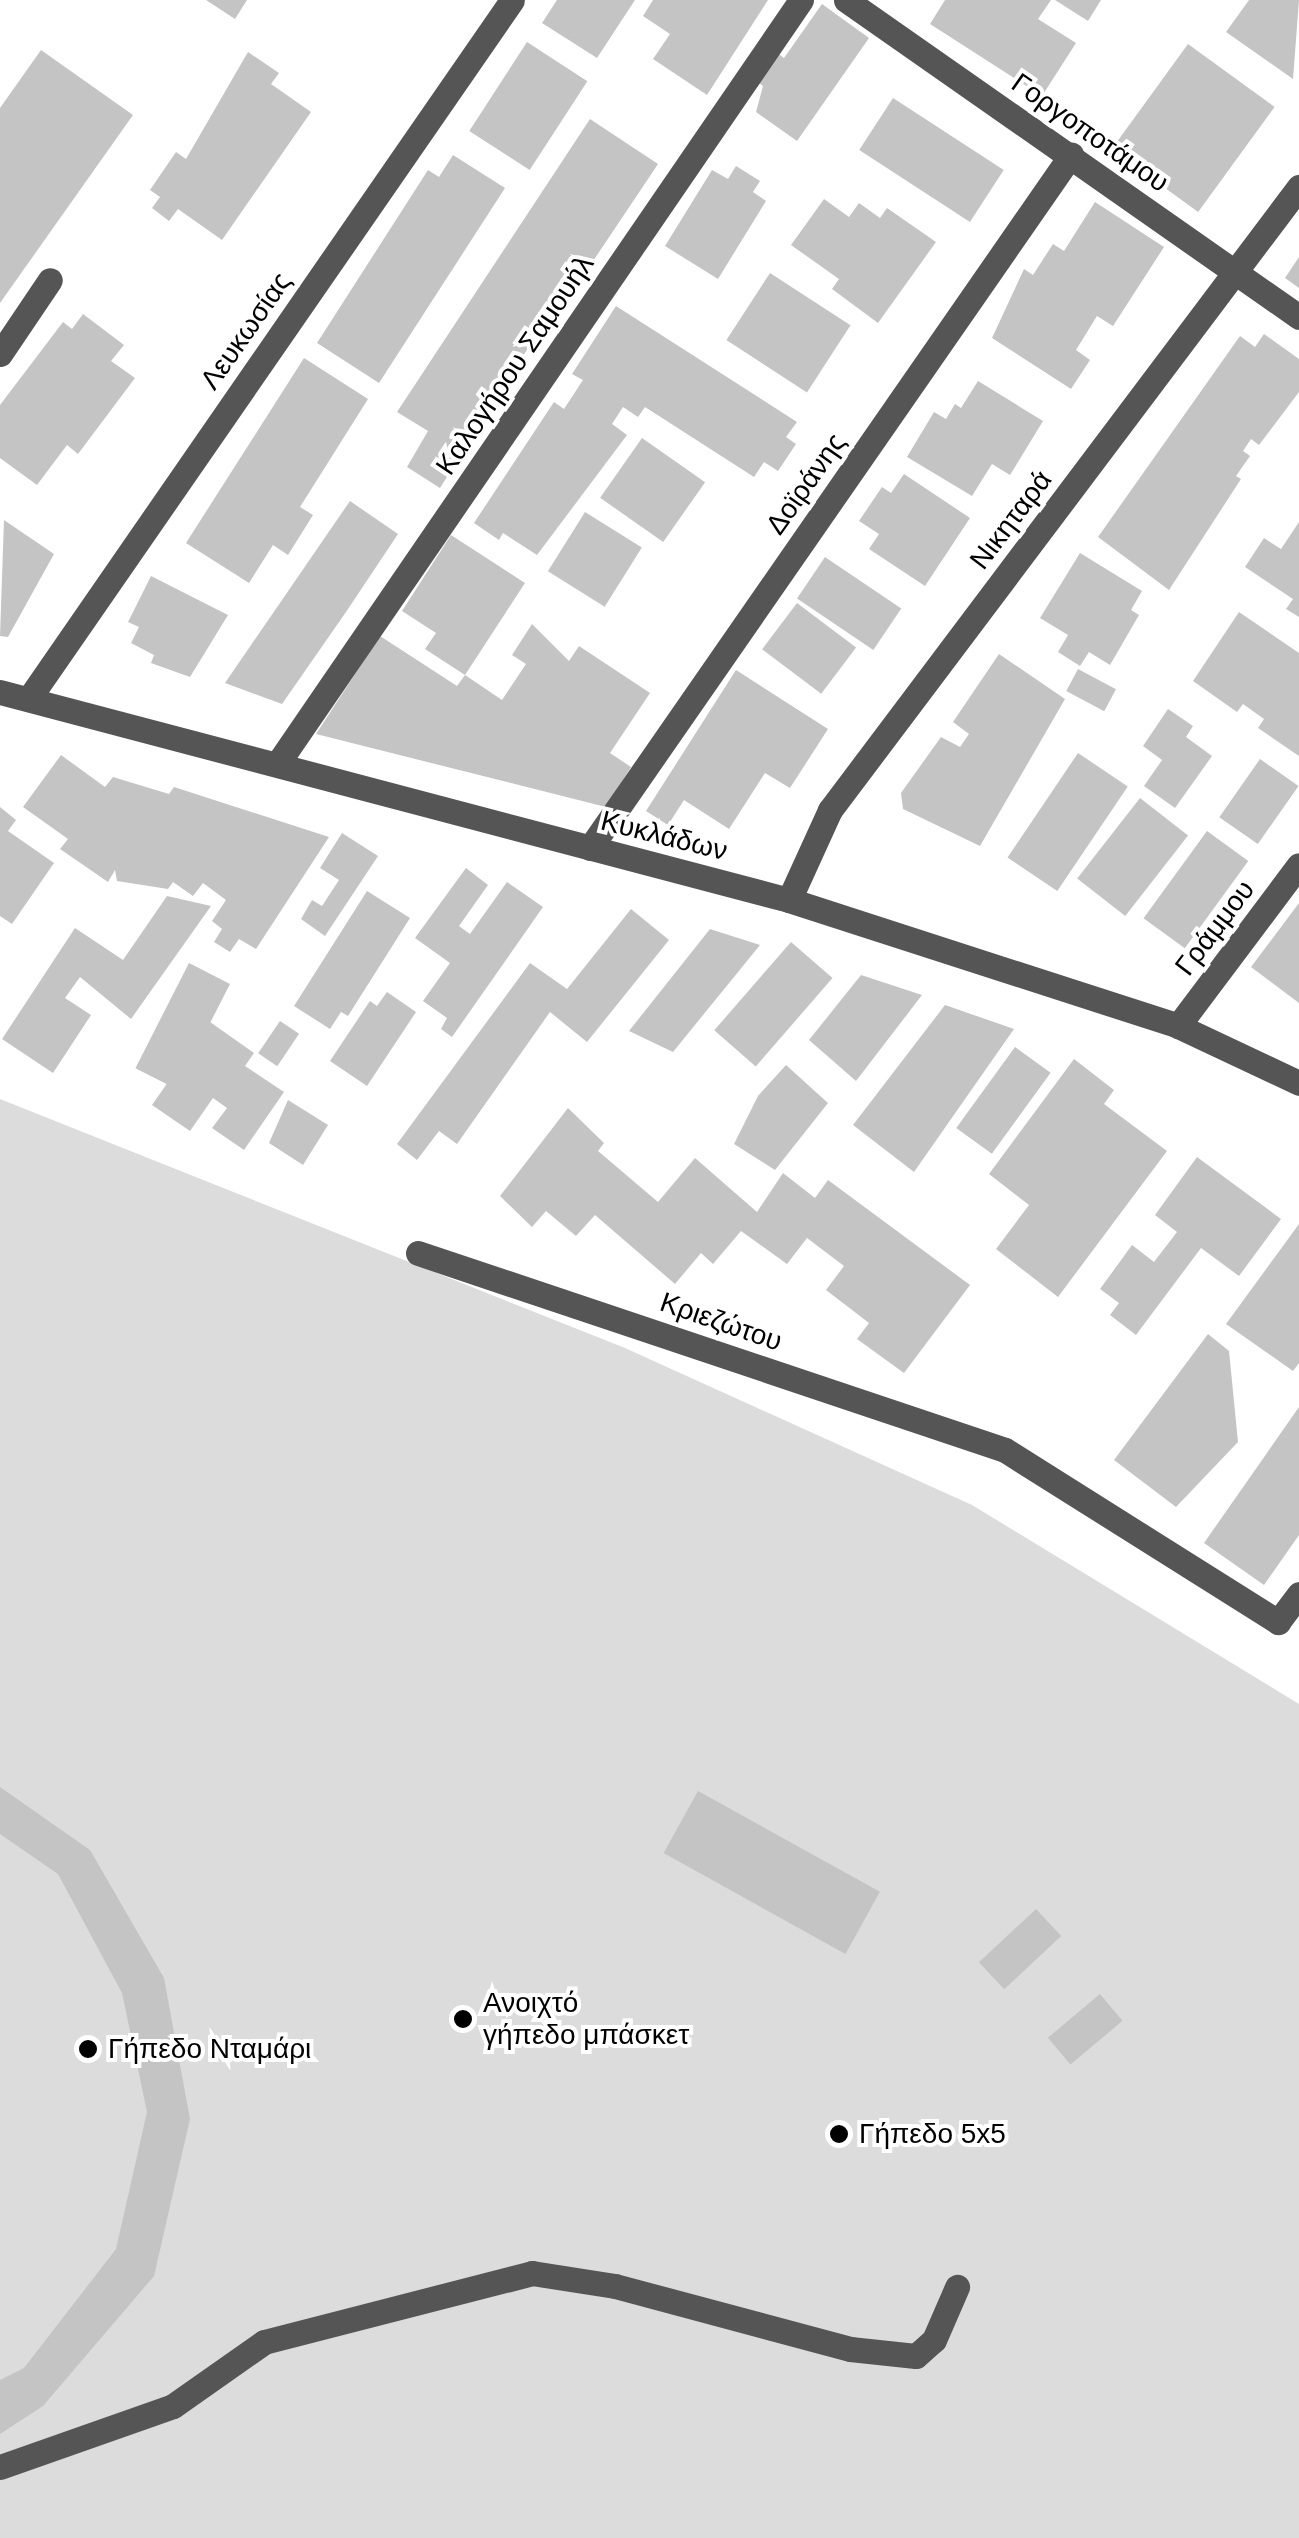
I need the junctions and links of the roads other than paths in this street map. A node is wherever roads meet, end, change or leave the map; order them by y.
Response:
1 (512, 0) edge
2 (801, 0) edge
3 (846, 0) edge
4 (1071, 155) junction
5 (1299, 187) edge
6 (1236, 273) junction
7 (50, 280) dead end
8 (1299, 316) edge
9 (0, 354) edge
10 (0, 692) edge
11 (30, 697) junction
12 (278, 763) junction
13 (590, 848) junction
14 (1299, 866) edge
15 (789, 900) junction
16 (1178, 1026) junction
17 (1299, 1082) edge
18 (418, 1252) dead end
19 (1299, 1594) edge
20 (957, 2287) dead end
21 (0, 2468) edge

1 - 11 street, Λευκωσίας
2 - 12 street, Καλογήρου Σαμουήλ
3 - 4 street, Γοργοποτάμου
4 - 6 street, Γοργοποτάμου
4 - 13 street, Δοϊράνης
5 - 6 street, Νικηταρά
6 - 8 street, Γοργοποτάμου
6 - 15 street, Νικηταρά
7 - 9 street
10 - 11 street, Κυκλάδων
11 - 12 street, Κυκλάδων
12 - 13 street, Κυκλάδων
13 - 15 street, Κυκλάδων
14 - 16 street, Γράμμου
15 - 16 street, Κυκλάδων
16 - 17 street, Κυκλάδων
18 - 19 street, Κριεζώτου
20 - 21 street

